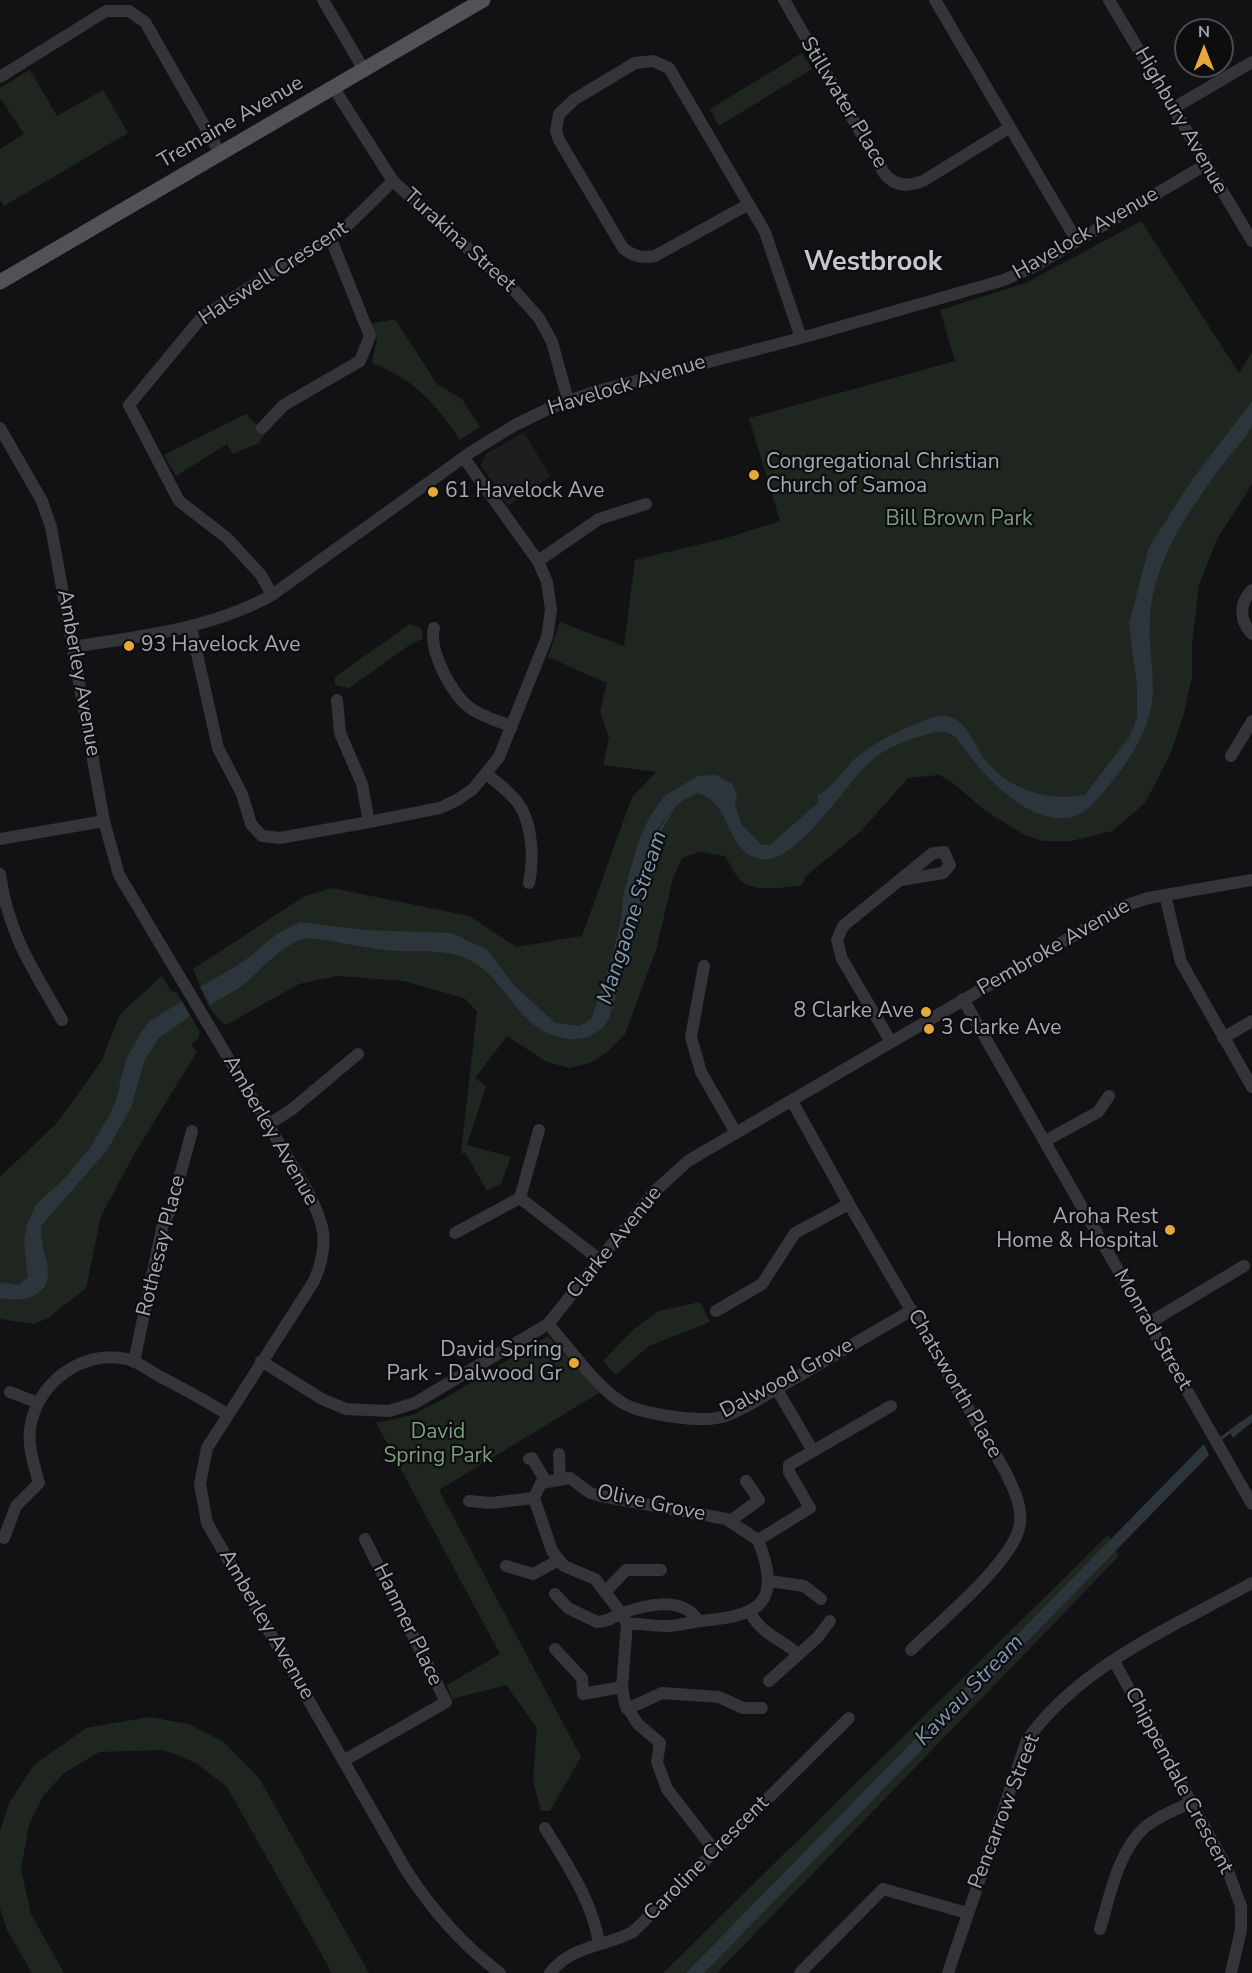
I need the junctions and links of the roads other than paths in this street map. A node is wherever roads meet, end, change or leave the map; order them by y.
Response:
1 (323, 0) edge
2 (483, 0) edge
3 (784, 0) edge
4 (935, 0) edge
5 (1109, 0) edge
6 (1252, 62) edge
7 (364, 70) junction
8 (0, 77) edge
9 (333, 87) junction
10 (1172, 109) junction
11 (1009, 128) junction
12 (220, 153) junction
13 (1205, 165) junction
14 (393, 181) junction
15 (749, 204) junction
16 (330, 237) junction
17 (1077, 241) junction
18 (1252, 241) edge
19 (0, 282) edge
20 (801, 338) junction
21 (568, 400) junction
22 (262, 428) dead end
23 (1, 433) edge
24 (464, 458) junction
25 (646, 504) dead end
26 (538, 561) junction
27 (1252, 590) edge
28 (272, 595) junction
29 (191, 627) junction
30 (434, 628) dead end
31 (1252, 634) edge
32 (73, 647) junction
33 (337, 700) dead end
34 (1252, 721) edge
35 (512, 726) junction
36 (1231, 756) dead end
37 (486, 774) junction
38 (104, 820) junction
39 (369, 822) junction
40 (0, 839) edge
41 (0, 874) edge
42 (902, 880) dead end
43 (1252, 880) edge
44 (529, 883) dead end
45 (1165, 895) junction
46 (704, 966) dead end
47 (963, 999) junction
48 (62, 1020) dead end
49 (1252, 1021) edge
50 (1223, 1038) junction
51 (891, 1042) junction
52 (358, 1054) dead end
53 (1252, 1087) edge
54 (1109, 1096) dead end
55 (792, 1101) junction
56 (268, 1124) junction
57 (539, 1130) dead end
58 (192, 1131) dead end
59 (736, 1133) junction
60 (1045, 1141) junction
61 (520, 1198) junction
62 (849, 1204) junction
63 (455, 1233) dead end
64 (600, 1260) junction
65 (1244, 1266) dead end
66 (912, 1310) junction
67 (717, 1311) dead end
68 (1149, 1323) junction
69 (548, 1324) junction
70 (261, 1361) junction
71 (134, 1362) junction
72 (776, 1388) junction
73 (10, 1392) dead end
74 (38, 1403) junction
75 (891, 1406) dead end
76 (227, 1414) junction
77 (813, 1451) junction
78 (559, 1454) dead end
79 (529, 1459) dead end
80 (560, 1479) junction
81 (746, 1481) dead end
82 (546, 1482) junction
83 (534, 1498) junction
84 (469, 1501) dead end
85 (1252, 1504) edge
86 (730, 1521) junction
87 (4, 1538) dead end
88 (365, 1539) dead end
89 (758, 1540) junction
90 (559, 1560) junction
91 (506, 1566) dead end
92 (661, 1570) dead end
93 (769, 1581) junction
94 (1252, 1583) edge
95 (606, 1592) junction
96 (555, 1594) dead end
97 (821, 1599) dead end
98 (750, 1612) junction
99 (624, 1619) junction
100 (698, 1621) junction
101 (830, 1621) dead end
102 (555, 1649) dead end
103 (911, 1650) dead end
104 (798, 1654) junction
105 (1114, 1661) junction
106 (770, 1681) dead end
107 (622, 1687) junction
108 (762, 1708) dead end
109 (627, 1709) junction
110 (849, 1718) dead end
111 (343, 1761) junction
112 (1191, 1802) junction
113 (545, 1828) dead end
114 (715, 1851) junction
115 (967, 1913) junction
116 (1100, 1929) dead end
117 (599, 1943) junction
118 (500, 1973) edge
119 (550, 1973) edge
120 (800, 1973) edge
121 (948, 1973) edge
122 (1231, 1973) edge

1 - 7 street
2 - 7 main road, Tremaine Avenue
3 - 11 street, Stillwater Place
4 - 11 street
5 - 10 street, Highbury Avenue
6 - 10 street
7 - 9 main road, Tremaine Avenue
8 - 12 street
9 - 12 main road, Tremaine Avenue
9 - 14 street, Turakina Street
10 - 13 street, Highbury Avenue
11 - 17 street
12 - 19 main road, Tremaine Avenue
13 - 17 street, Havelock Avenue
13 - 18 street, Highbury Avenue
14 - 16 street, Halswell Crescent
14 - 21 street, Turakina Street
15 - 15 street
15 - 20 street
16 - 22 street
16 - 28 street, Halswell Crescent
17 - 20 street, Havelock Avenue
20 - 21 street, Havelock Avenue
21 - 24 street, Havelock Avenue
23 - 32 street, Amberley Avenue
24 - 26 street
24 - 28 street, Havelock Avenue
25 - 26 street
26 - 35 street
27 - 31 street
28 - 29 street, Havelock Avenue
29 - 32 street, Havelock Avenue
29 - 39 street
30 - 35 street
32 - 38 street, Amberley Avenue
33 - 39 street
34 - 36 street
35 - 37 street
37 - 39 street
37 - 44 street
38 - 40 street
38 - 56 street, Amberley Avenue
41 - 48 street
42 - 51 street
43 - 45 street, Pembroke Avenue
45 - 47 street, Pembroke Avenue
45 - 50 street
46 - 59 street
47 - 51 street, Clarke Avenue
47 - 60 street, Monrad Street
49 - 50 street
50 - 53 street
51 - 55 street, Clarke Avenue
52 - 56 street
54 - 60 street
55 - 59 street, Clarke Avenue
55 - 62 street, Chatsworth Place
56 - 70 street, Amberley Avenue
57 - 61 street
58 - 71 street, Rothesay Place
59 - 64 street, Clarke Avenue
60 - 68 street, Monrad Street
61 - 63 street
61 - 64 street
62 - 66 street, Chatsworth Place
62 - 67 street
64 - 69 street, Clarke Avenue
65 - 68 street
66 - 72 street, Dalwood Grove
66 - 103 street, Chatsworth Place
68 - 85 street, Monrad Street
69 - 70 street, Clarke Avenue
69 - 72 street, Dalwood Grove
70 - 76 street, Amberley Avenue
71 - 74 street
71 - 76 street
72 - 77 street
73 - 74 street
74 - 87 street
75 - 77 street
76 - 111 street, Amberley Avenue
77 - 89 street
78 - 80 street
79 - 82 street
80 - 82 street
80 - 86 street, Olive Grove
81 - 86 street
82 - 83 street
83 - 84 street
83 - 90 street
86 - 89 street, Olive Grove
88 - 111 street, Hanmer Place
89 - 93 street
90 - 91 street
90 - 95 street
92 - 95 street
93 - 97 street
93 - 98 street
94 - 105 street, Pencarrow Street
95 - 99 street
96 - 99 street
98 - 100 street
98 - 104 street
99 - 100 street
99 - 100 street
99 - 107 street
101 - 104 street
102 - 107 street
104 - 106 street
105 - 112 street, Chippendale Crescent
105 - 115 street, Pencarrow Street
107 - 109 street
108 - 109 street
109 - 114 street
110 - 114 street, Caroline Crescent
111 - 118 street, Amberley Avenue
112 - 116 street
112 - 122 street, Chippendale Crescent
113 - 117 street
114 - 117 street, Caroline Crescent
115 - 120 street
115 - 121 street, Pencarrow Street
117 - 119 street, Caroline Crescent

